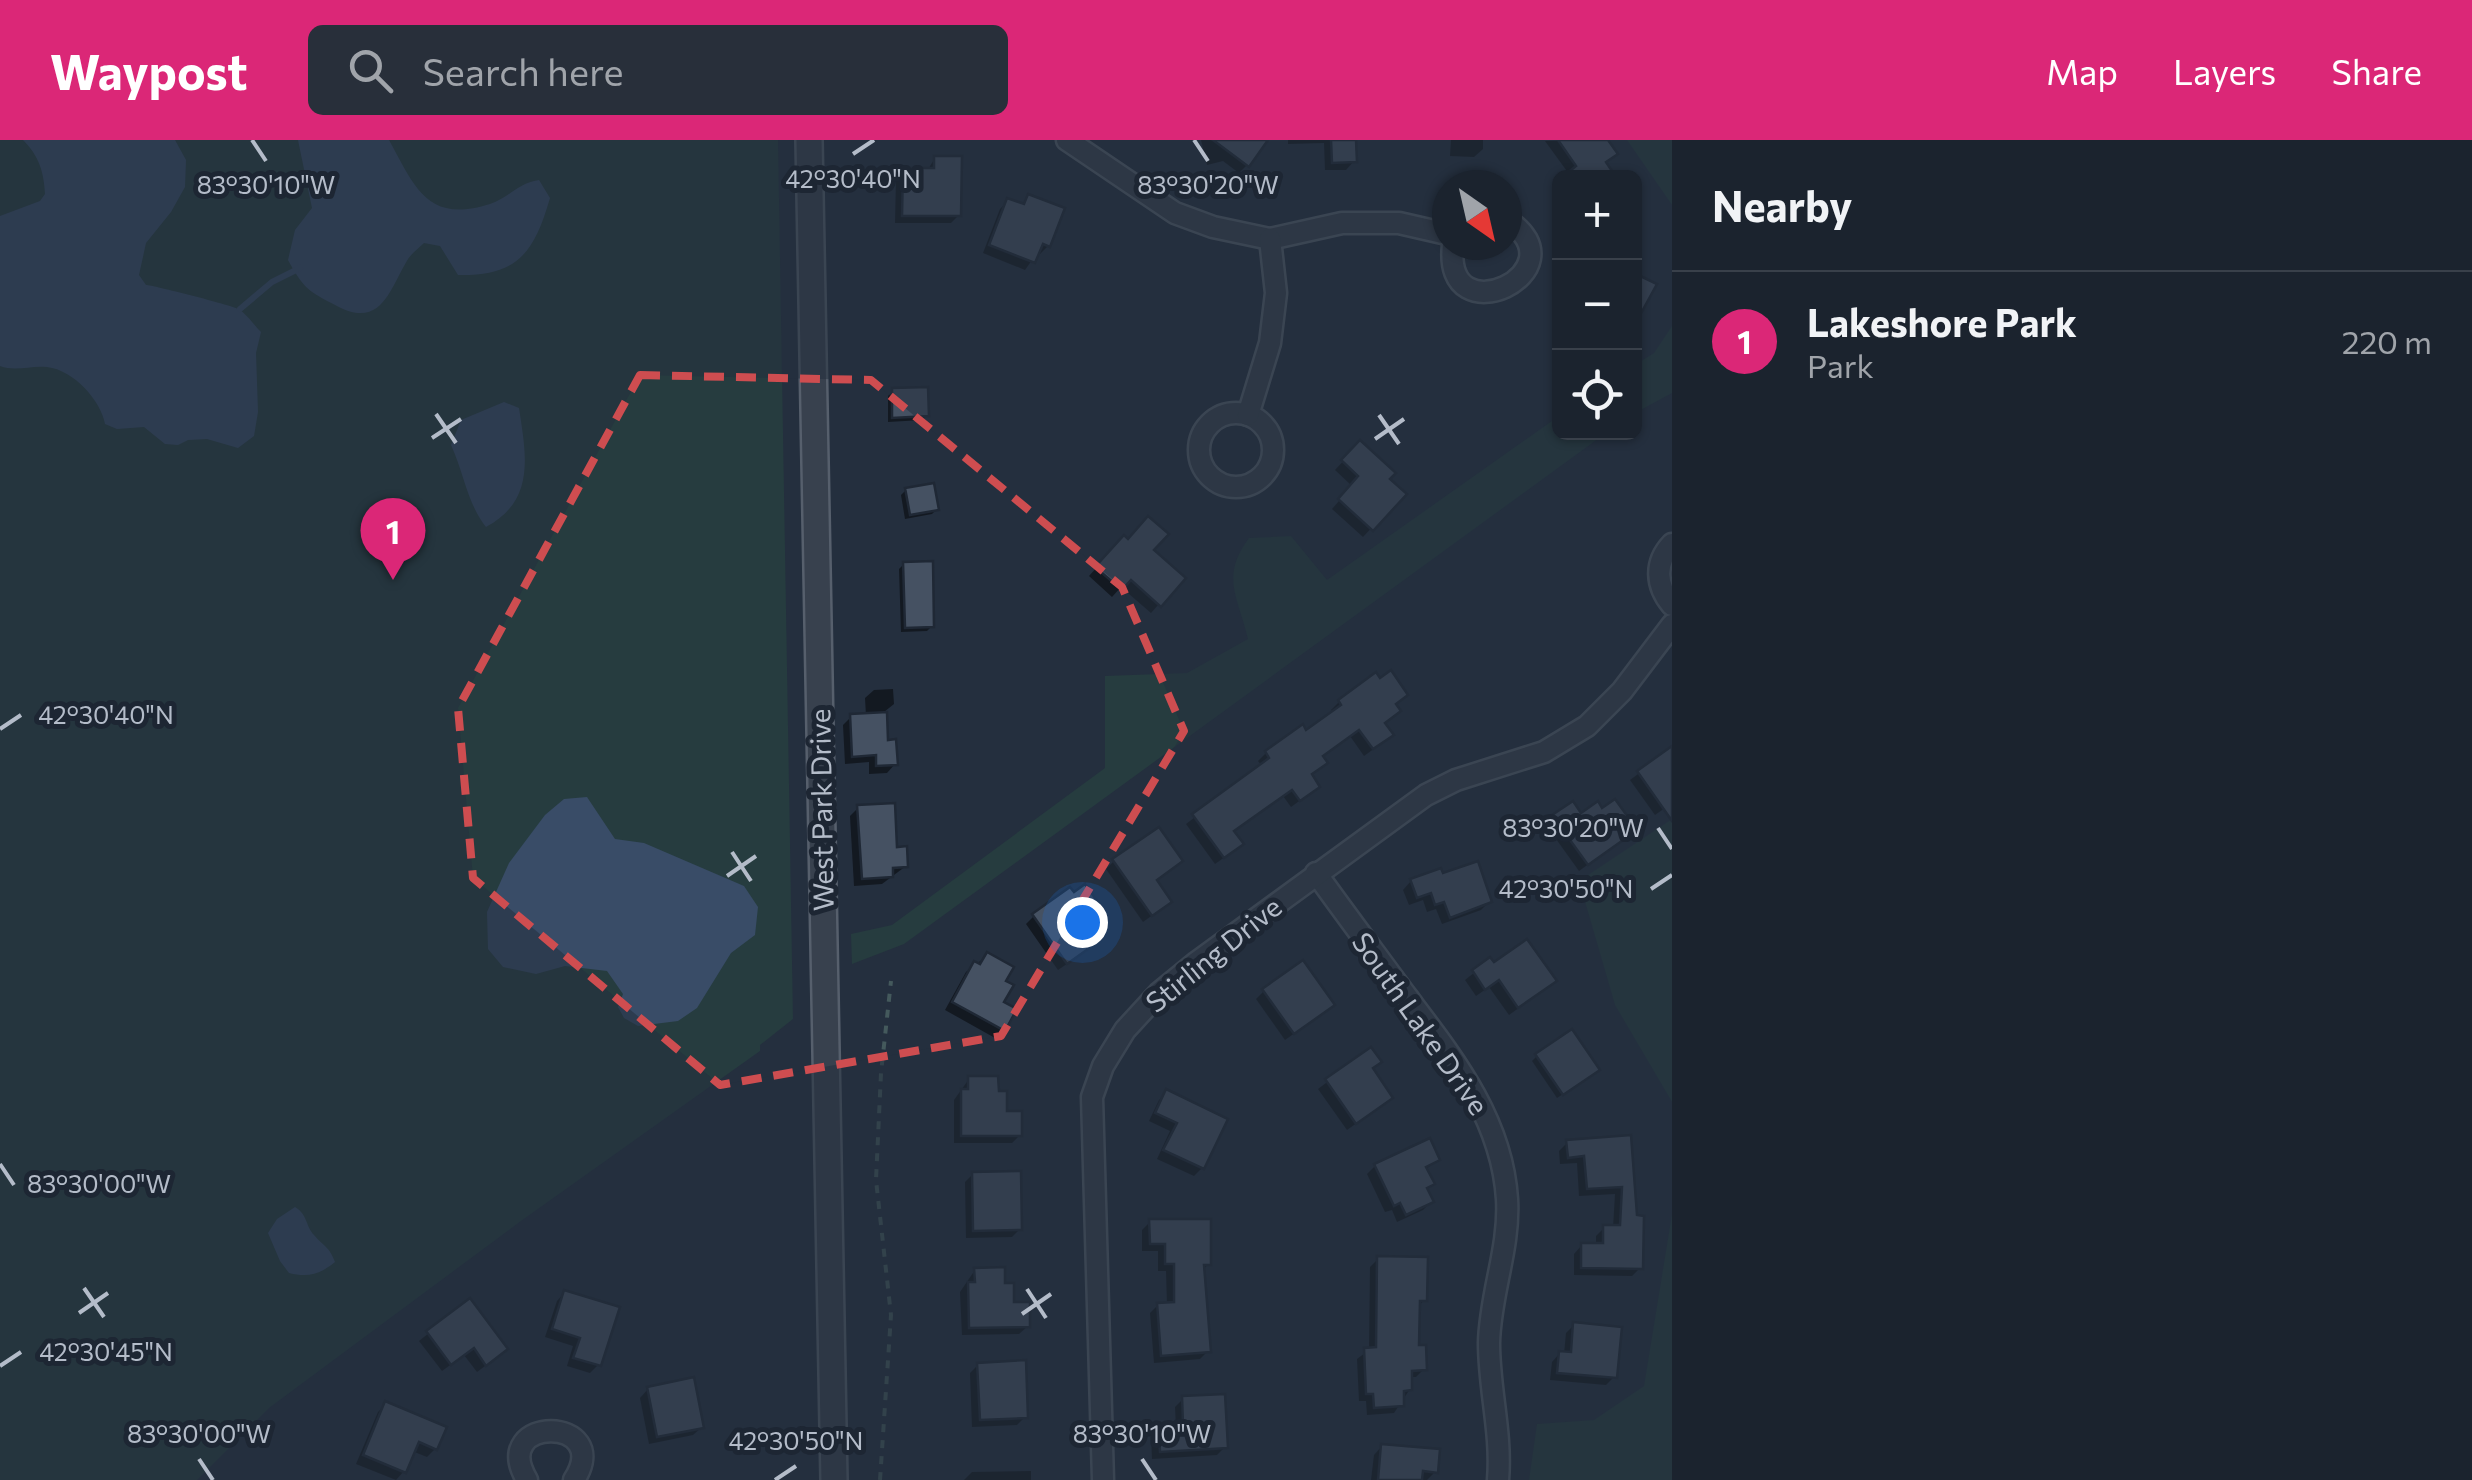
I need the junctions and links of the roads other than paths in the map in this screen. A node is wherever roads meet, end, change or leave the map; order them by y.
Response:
1 (808, 140) edge
2 (1067, 140) edge
3 (1432, 231) edge
4 (1522, 236) edge
5 (1270, 239) junction
6 (1452, 260) edge
7 (1248, 415) dead end
8 (1672, 544) edge
9 (1672, 605) edge
10 (1672, 625) edge
11 (1316, 874) junction
12 (527, 1480) edge
13 (574, 1480) edge
14 (834, 1480) edge
15 (1103, 1480) edge
16 (1498, 1480) edge

1 - 14 street, West Park Drive
2 - 5 street
3 - 5 street
4 - 6 street
5 - 7 street
8 - 9 street
10 - 11 street, Stirling Drive
11 - 15 street, Stirling Drive
11 - 16 street, South Lake Drive
12 - 13 street

